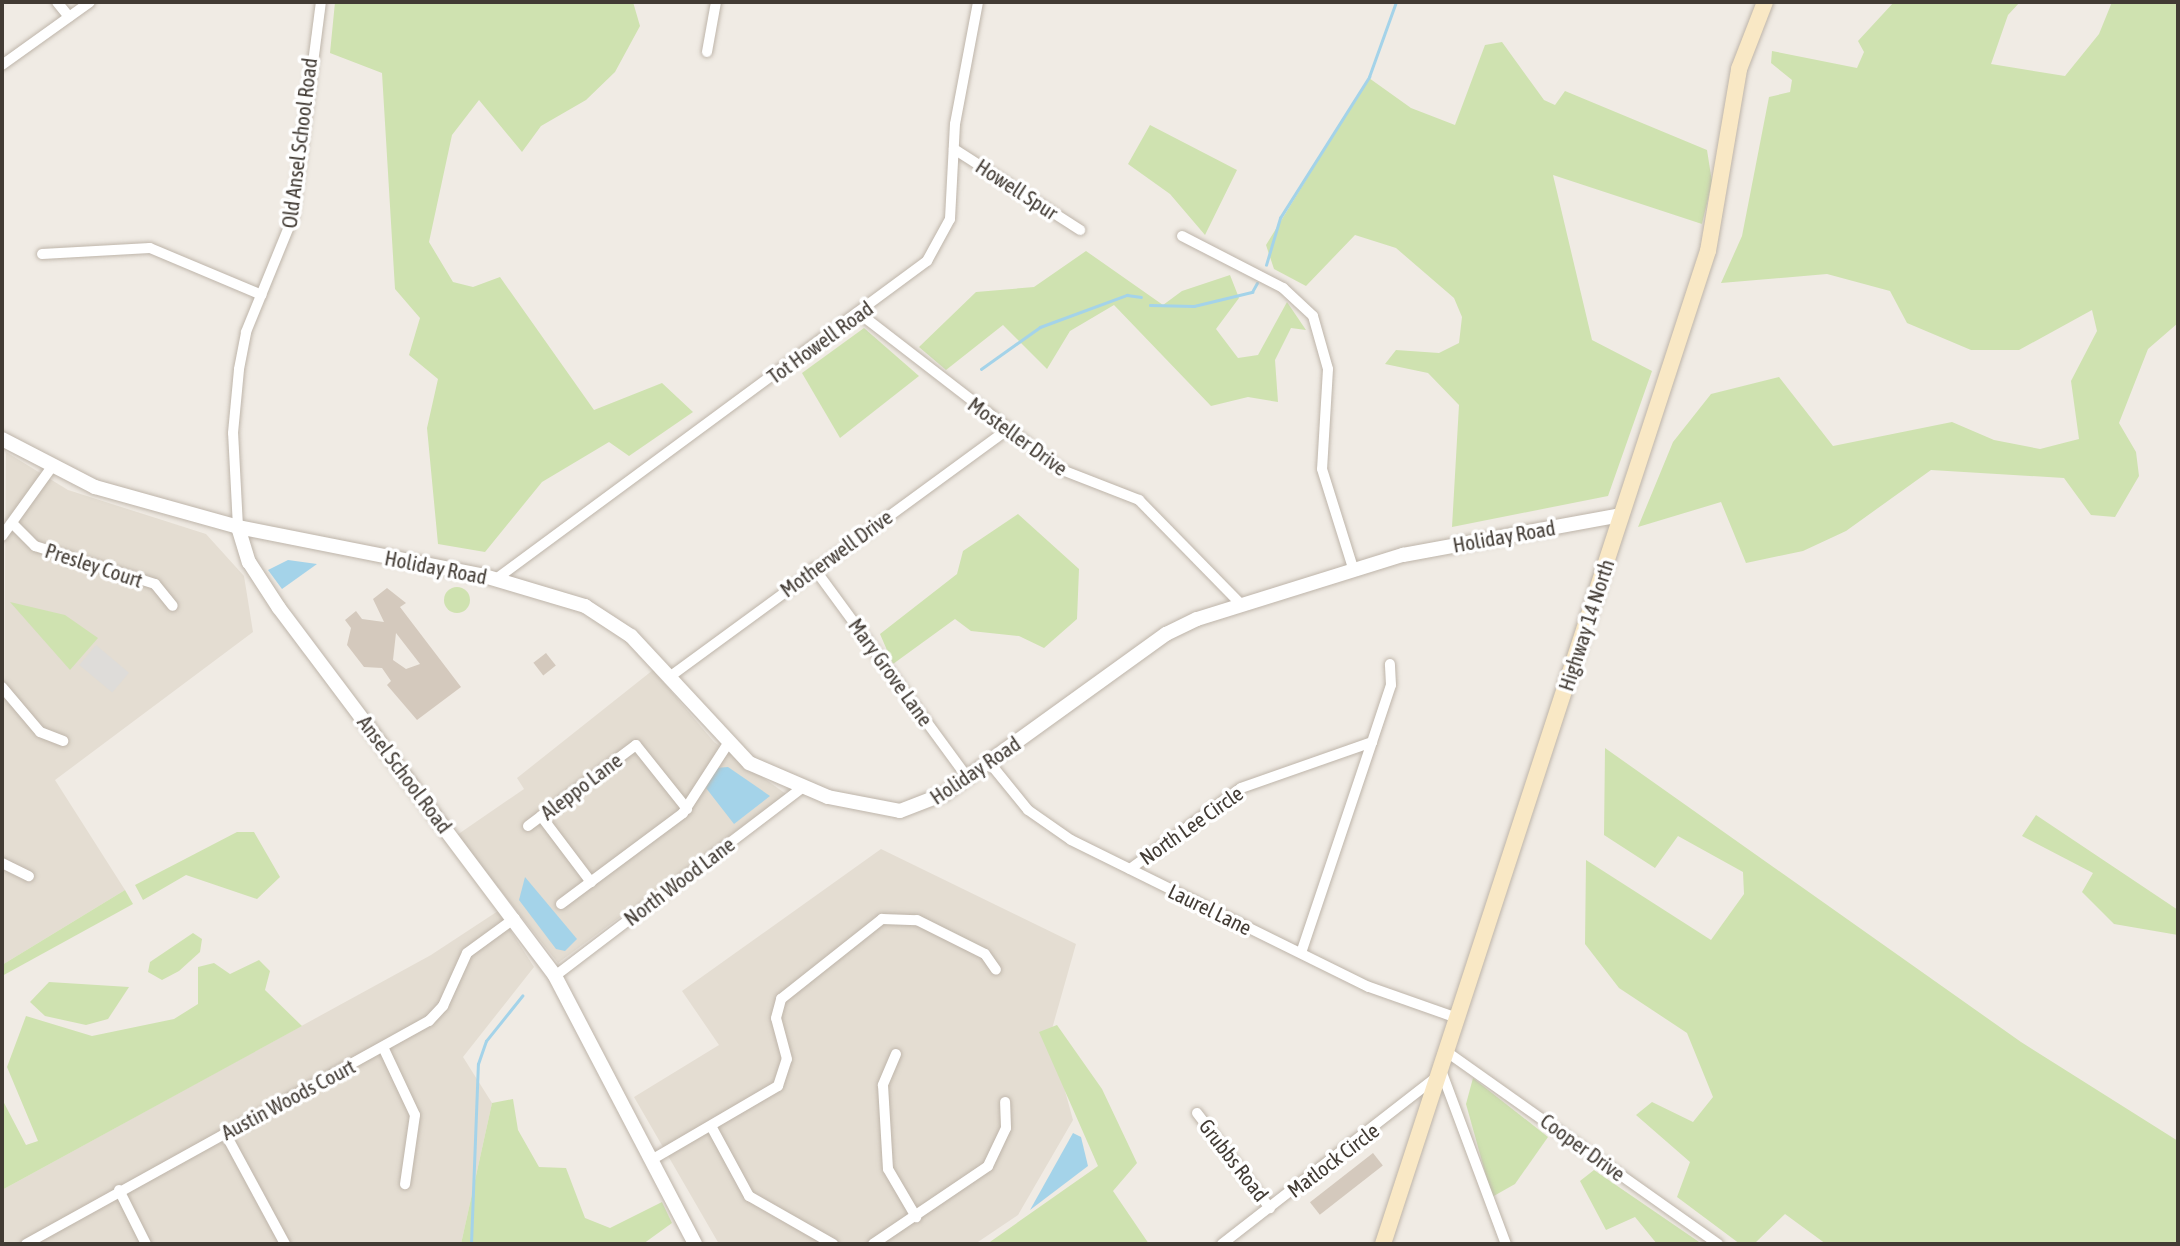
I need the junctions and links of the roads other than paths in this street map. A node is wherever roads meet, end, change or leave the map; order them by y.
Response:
1 (57, 2) edge
2 (90, 2) edge
3 (321, 2) edge
4 (716, 2) edge
5 (978, 2) edge
6 (1765, 2) edge
7 (69, 17) junction
8 (707, 52) dead end
9 (2, 65) edge
10 (954, 149) junction
11 (1080, 230) dead end
12 (1182, 236) dead end
13 (42, 254) dead end
14 (262, 295) junction
15 (859, 313) junction
16 (1005, 431) junction
17 (2, 439) edge
18 (51, 468) junction
19 (1620, 515) junction
20 (14, 525) junction
21 (238, 527) junction
22 (2, 536) edge
23 (814, 568) junction
24 (1353, 568) junction
25 (496, 579) junction
26 (1241, 604) junction
27 (173, 606) dead end
28 (1390, 664) dead end
29 (668, 678) junction
30 (2, 687) edge
31 (63, 741) dead end
32 (1372, 742) junction
33 (727, 745) junction
34 (989, 762) junction
35 (967, 777) junction
36 (803, 787) junction
37 (687, 809) junction
38 (541, 816) junction
39 (528, 826) dead end
40 (2, 863) edge
41 (1130, 869) junction
42 (29, 876) dead end
43 (591, 882) junction
44 (561, 904) dead end
45 (515, 918) junction
46 (1301, 953) junction
47 (996, 970) dead end
48 (555, 976) junction
49 (1457, 1018) junction
50 (383, 1047) junction
51 (1447, 1052) junction
52 (896, 1054) dead end
53 (1442, 1073) junction
54 (1005, 1102) dead end
55 (1197, 1113) dead end
56 (711, 1126) junction
57 (225, 1133) junction
58 (653, 1159) junction
59 (405, 1184) dead end
60 (119, 1190) junction
61 (1270, 1208) junction
62 (916, 1217) junction
63 (26, 1244) edge
64 (146, 1244) edge
65 (285, 1244) edge
66 (695, 1244) edge
67 (833, 1244) edge
68 (873, 1244) edge
69 (1222, 1244) edge
70 (1383, 1244) edge
71 (1506, 1244) edge
72 (1718, 1244) edge

1 - 7 street
2 - 7 street
3 - 14 street, Old Ansel School Road
4 - 8 street
5 - 10 street, Tot Howell Road
6 - 19 main road, Highway 14 North
7 - 9 street
10 - 11 street, Howell Spur
10 - 15 street, Tot Howell Road
12 - 24 street
13 - 14 street
14 - 21 street, Old Ansel School Road
15 - 16 street, Mosteller Drive
15 - 25 street, Tot Howell Road
16 - 23 street, Motherwell Drive
16 - 26 street, Mosteller Drive
17 - 18 street
18 - 20 street
18 - 21 street
19 - 24 street, Holiday Road
19 - 49 main road, Highway 14 North
20 - 22 street
20 - 27 street, Presley Court
21 - 25 street, Holiday Road
21 - 45 street, Ansel School Road
23 - 29 street, Motherwell Drive
23 - 35 street, Mary Grove Lane
24 - 26 street, Holiday Road
25 - 29 street, Holiday Road
26 - 34 street, Holiday Road
28 - 32 street
29 - 33 street, Holiday Road
30 - 31 street
32 - 41 street, North Lee Circle
32 - 46 street
33 - 36 street, Holiday Road
33 - 37 street
34 - 35 street, Holiday Road
34 - 41 street, Laurel Lane
35 - 36 street, Holiday Road
36 - 48 street, North Wood Lane
37 - 38 street, Aleppo Lane
37 - 43 street
38 - 39 street, Aleppo Lane
38 - 43 street
40 - 42 street
41 - 46 street, Laurel Lane
43 - 44 street
45 - 48 street, Ansel School Road
45 - 50 street, Austin Woods Court
46 - 49 street, Laurel Lane
47 - 56 street
48 - 58 street, Ansel School Road
49 - 51 main road, Highway 14 North
50 - 57 street, Austin Woods Court
50 - 59 street
51 - 53 main road, Highway 14 North
51 - 72 street, Cooper Drive
52 - 62 street
53 - 61 street, Matlock Circle
53 - 70 main road, Highway 14 North
53 - 71 street
54 - 62 street
55 - 61 street, Grubbs Road
56 - 58 street
56 - 67 street
57 - 60 street, Austin Woods Court
57 - 65 street
58 - 66 street, Ansel School Road
60 - 63 street, Austin Woods Court
60 - 64 street
61 - 69 street, Matlock Circle
62 - 68 street

